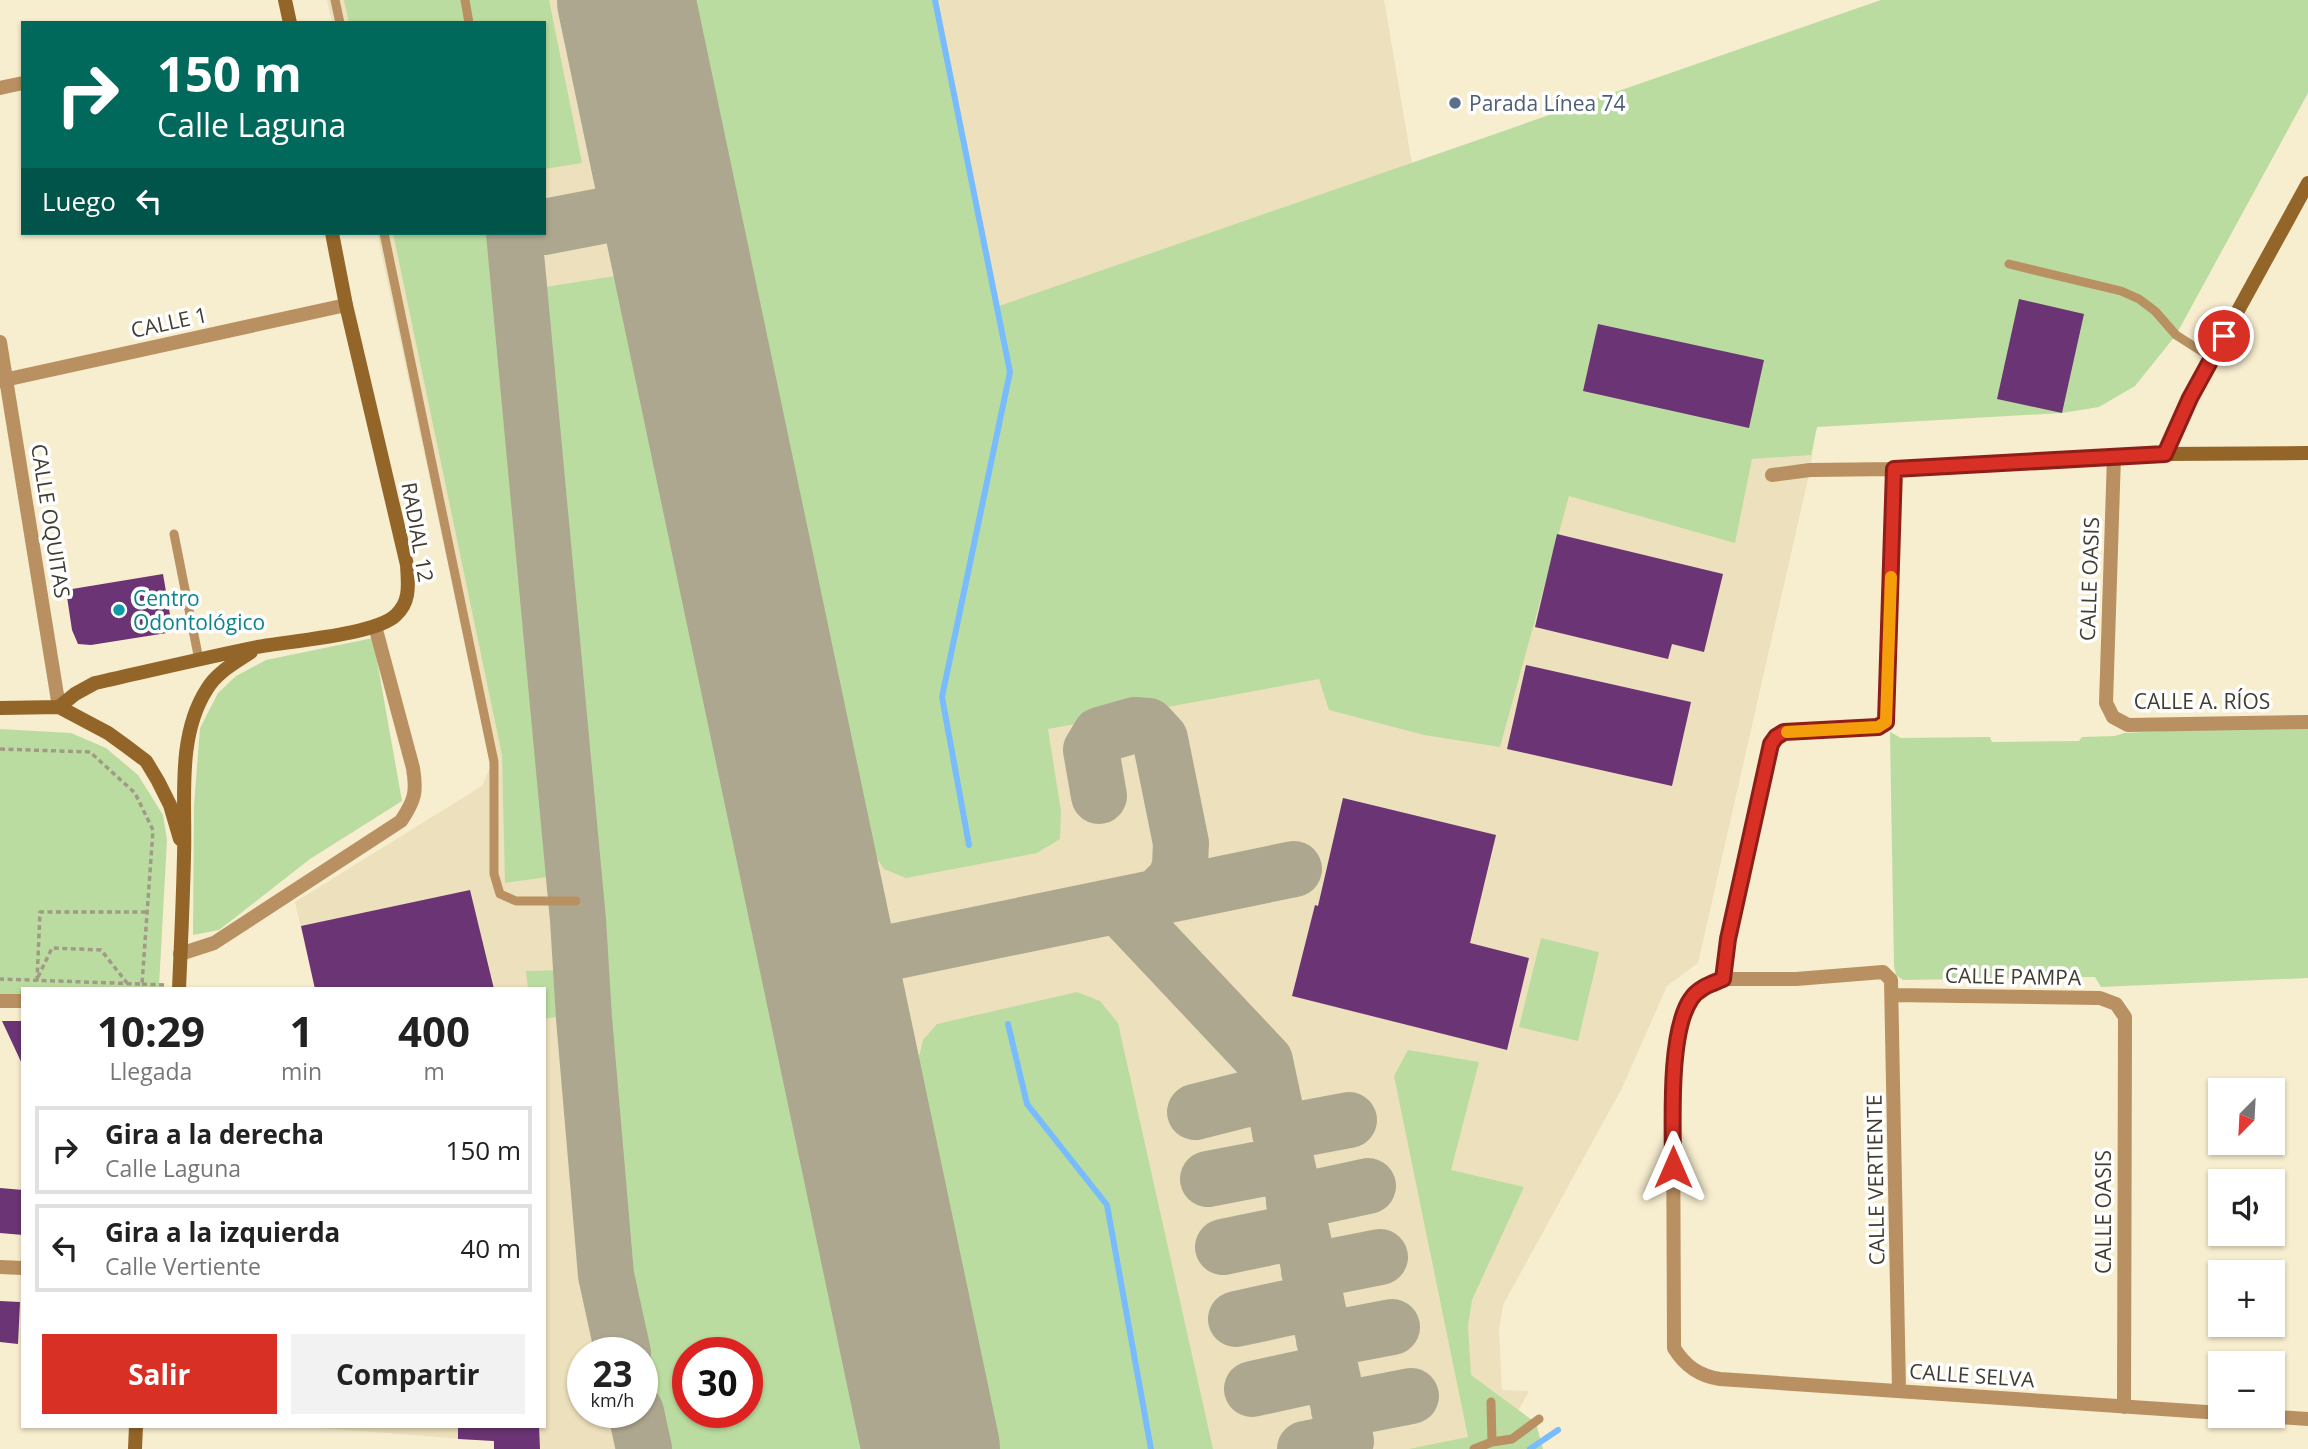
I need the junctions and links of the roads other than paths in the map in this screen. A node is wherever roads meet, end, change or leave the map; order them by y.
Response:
1 (285, 0) edge
2 (335, 0) edge
3 (464, 0) edge
4 (288, 21) edge
5 (340, 21) edge
6 (469, 21) edge
7 (21, 83) edge
8 (0, 88) edge
9 (2308, 183) edge
10 (332, 235) edge
11 (384, 235) edge
12 (2009, 264) dead end
13 (346, 305) junction
14 (0, 342) edge
15 (2212, 358) junction
16 (4, 380) edge
17 (2308, 453) edge
18 (2165, 454) junction
19 (2114, 456) junction
20 (1894, 469) junction
21 (1772, 475) dead end
22 (174, 534) dead end
23 (375, 626) junction
24 (258, 647) junction
25 (199, 660) junction
26 (2105, 703) joint
27 (60, 707) junction
28 (0, 708) edge
29 (2308, 722) edge
30 (185, 854) junction
31 (576, 901) dead end
32 (180, 954) junction
33 (1723, 979) junction
34 (178, 987) edge
35 (1893, 995) junction
36 (0, 1001) edge
37 (21, 1001) edge
38 (2125, 1017) joint
39 (0, 1267) edge
40 (21, 1268) edge
41 (1899, 1390) junction
42 (1491, 1402) dead end
43 (2124, 1407) junction
44 (2208, 1412) edge
45 (2285, 1417) edge
46 (1539, 1419) dead end
47 (2308, 1419) edge
48 (136, 1428) edge
49 (1492, 1442) junction
50 (135, 1449) edge
51 (1474, 1449) edge

1 - 4 street
2 - 5 lane
3 - 6 lane
7 - 8 street
9 - 15 street
10 - 13 street, RADIAL 12
11 - 31 lane
12 - 15 lane
13 - 16 street, CALLE 1
13 - 23 street, RADIAL 12
14 - 16 street, CALLE OQUITAS
15 - 18 street
16 - 27 street, CALLE OQUITAS
17 - 18 street
18 - 19 street
19 - 20 street
19 - 26 street, CALLE OASIS
20 - 21 street
20 - 33 street
22 - 25 lane
23 - 24 street, RADIAL 12
23 - 32 street
24 - 25 street, RADIAL 12
24 - 30 street
25 - 27 street, RADIAL 12
26 - 29 street, CALLE A. RÍOS
27 - 28 street
27 - 30 street
30 - 32 street
32 - 34 street
33 - 35 street, CALLE VERTIENTE
33 - 41 street, CALLE SELVA
35 - 38 street, CALLE PAMPA
35 - 41 street, CALLE VERTIENTE
36 - 37 street
38 - 43 street, CALLE OASIS
39 - 40 street
41 - 43 street, CALLE SELVA
42 - 49 lane
43 - 44 street, CALLE SELVA
45 - 47 street
46 - 49 lane
48 - 50 street
49 - 51 lane

